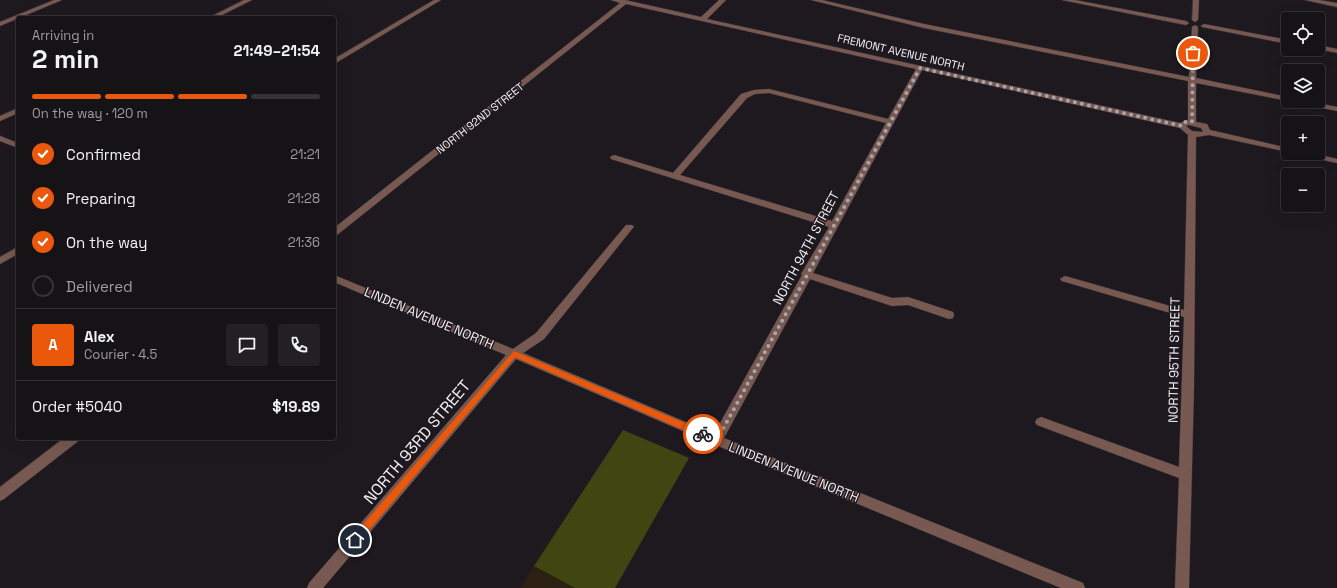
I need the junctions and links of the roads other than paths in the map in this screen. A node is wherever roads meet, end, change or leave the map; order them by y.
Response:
1 (59, 0) edge
2 (249, 0) edge
3 (438, 0) edge
4 (614, 0) edge
5 (723, 0) edge
6 (814, 0) edge
7 (1065, 0) edge
8 (1196, 0) edge
9 (1308, 0) edge
10 (625, 2) junction
11 (1337, 5) edge
12 (20, 16) edge
13 (215, 16) edge
14 (16, 17) edge
15 (703, 19) junction
16 (0, 24) edge
17 (1195, 24) junction
18 (1281, 41) edge
19 (1325, 48) edge
20 (1337, 51) edge
21 (336, 61) edge
22 (920, 68) junction
23 (1192, 79) junction
24 (1281, 98) edge
25 (1325, 107) edge
26 (1337, 109) edge
27 (16, 111) edge
28 (0, 119) edge
29 (890, 122) junction
30 (1192, 128) junction
31 (0, 138) edge
32 (16, 145) edge
33 (1281, 148) edge
34 (614, 157) dead end
35 (1325, 158) edge
36 (1337, 161) edge
37 (675, 176) junction
38 (833, 225) junction
39 (629, 227) dead end
40 (336, 231) edge
41 (16, 251) edge
42 (0, 261) edge
43 (806, 274) junction
44 (336, 279) edge
45 (1065, 279) dead end
46 (949, 315) dead end
47 (1189, 315) junction
48 (514, 354) junction
49 (1041, 422) dead end
50 (70, 440) edge
51 (717, 440) junction
52 (1185, 475) junction
53 (0, 495) edge
54 (314, 588) edge
55 (1078, 588) edge
56 (1182, 588) edge

1 - 12 street
2 - 13 street
3 - 21 street
4 - 10 street, FREMONT AVENUE NORTH
5 - 15 street
6 - 23 street
7 - 17 street
8 - 17 street, NORTH 95TH STREET
9 - 11 street
10 - 15 street, FREMONT AVENUE NORTH
10 - 40 street, NORTH 92ND STREET
14 - 16 street
15 - 22 street, FREMONT AVENUE NORTH
17 - 18 street
17 - 23 street, NORTH 95TH STREET
19 - 20 street
22 - 29 street, NORTH 94TH STREET
22 - 30 street, FREMONT AVENUE NORTH
23 - 24 street
23 - 30 street, NORTH 95TH STREET
25 - 26 street
27 - 28 street
29 - 37 street
29 - 38 street, NORTH 94TH STREET
30 - 33 street
30 - 47 street, NORTH 95TH STREET
31 - 32 street
34 - 37 street
35 - 36 street
37 - 38 street
38 - 43 street, NORTH 94TH STREET
39 - 48 street, NORTH 93RD STREET
41 - 42 street
43 - 46 street
43 - 51 street, NORTH 94TH STREET
44 - 48 street, LINDEN AVENUE NORTH
45 - 47 street
47 - 52 street, NORTH 95TH STREET
48 - 51 street, LINDEN AVENUE NORTH
48 - 54 street, NORTH 93RD STREET
49 - 52 street
50 - 53 street
51 - 55 street, LINDEN AVENUE NORTH
52 - 56 street, NORTH 95TH STREET

